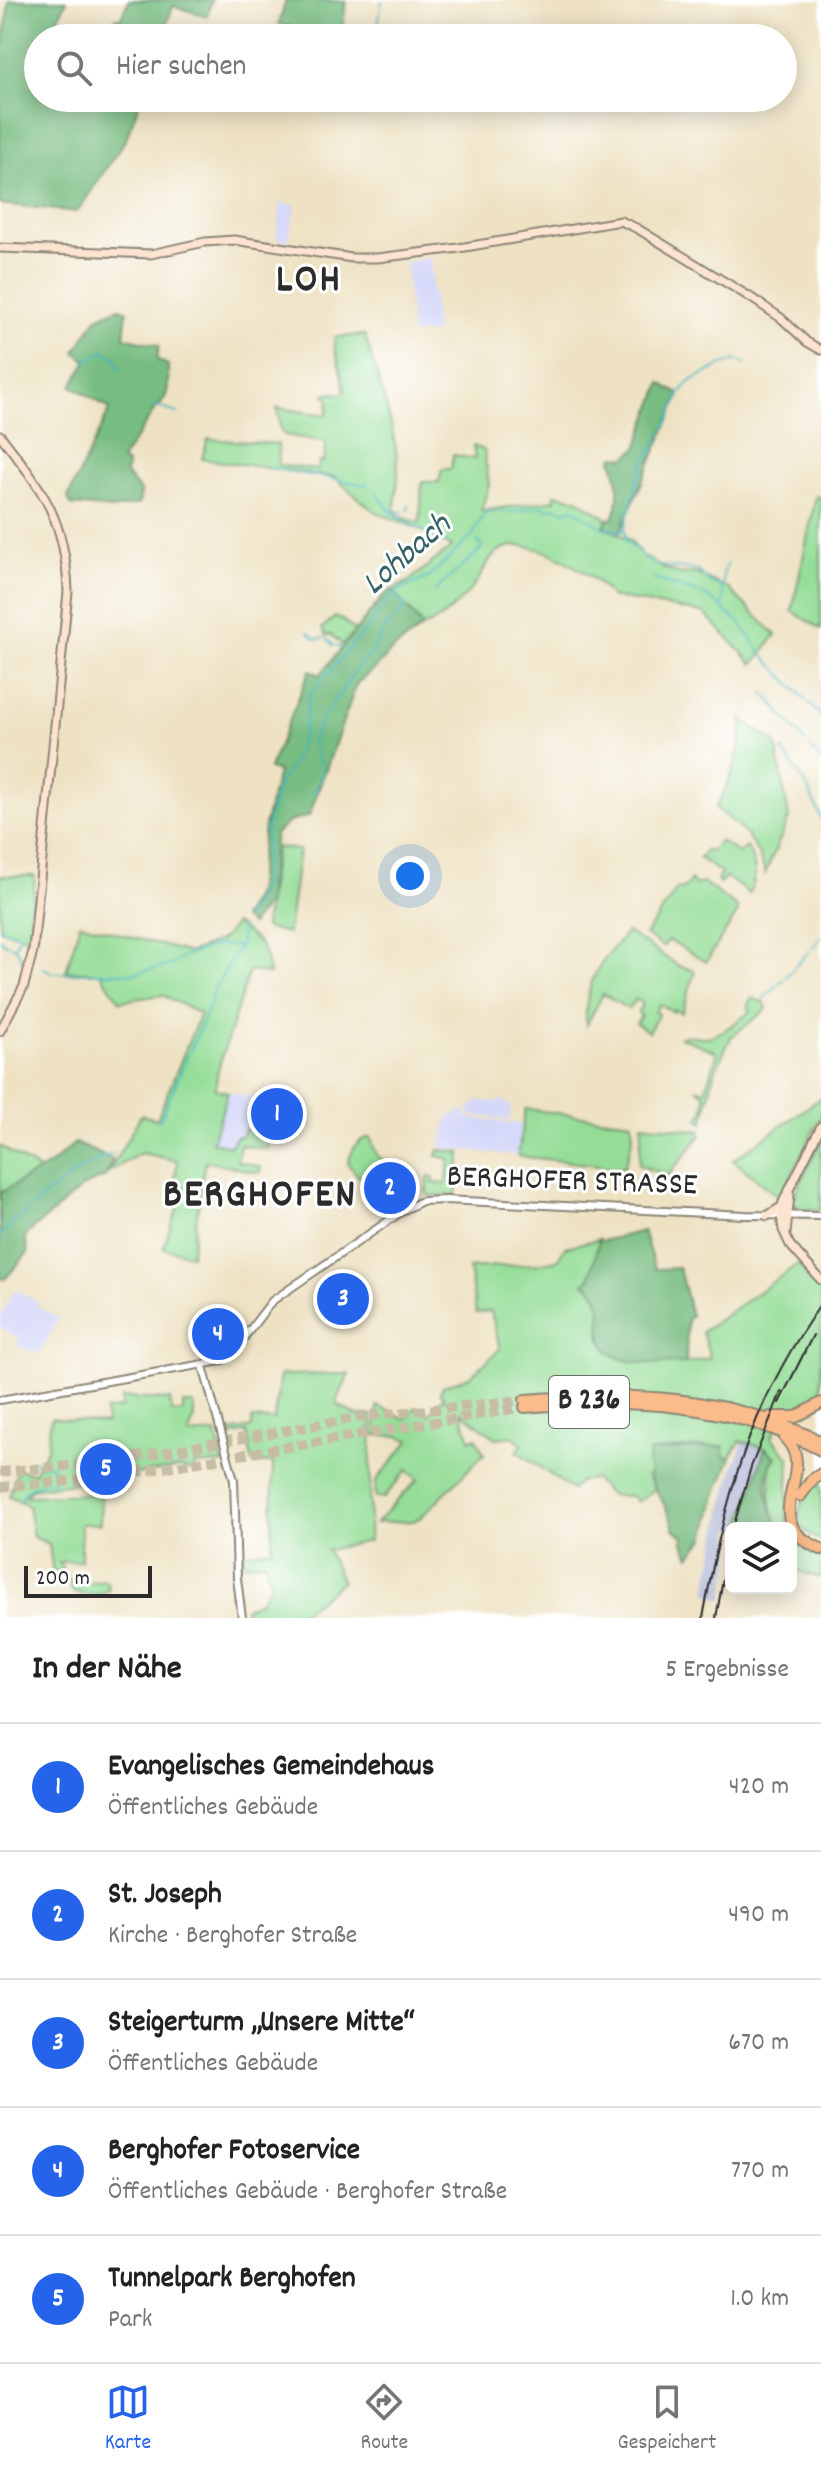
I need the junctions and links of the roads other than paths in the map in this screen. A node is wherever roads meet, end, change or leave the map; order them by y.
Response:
1 (0, 248) edge
2 (821, 350) edge
3 (0, 435) edge
4 (0, 1031) edge
5 (821, 1126) edge
6 (792, 1187) junction
7 (781, 1207) junction
8 (767, 1216) junction
9 (784, 1216) junction
10 (821, 1216) edge
11 (821, 1280) edge
12 (203, 1366) junction
13 (0, 1400) edge
14 (821, 1403) edge
15 (741, 1411) junction
16 (763, 1425) junction
17 (821, 1442) edge
18 (821, 1450) edge
19 (821, 1474) edge
20 (821, 1546) edge
21 (242, 1618) edge

1 - 2 main road
3 - 4 main road
5 - 6 main road
6 - 7 main road
6 - 9 main road
7 - 8 main road
7 - 9 main road
8 - 9 street, BERGHOFER STRASSE
8 - 12 street, BERGHOFER STRASSE
9 - 10 street, BERGHOFER STRASSE
9 - 11 main road
12 - 13 street, BERGHOFER STRASSE
12 - 21 street
14 - 15 highway
15 - 16 highway, B 236
15 - 17 highway, B 236
16 - 18 highway, B 236
16 - 20 highway
19 - 20 highway

